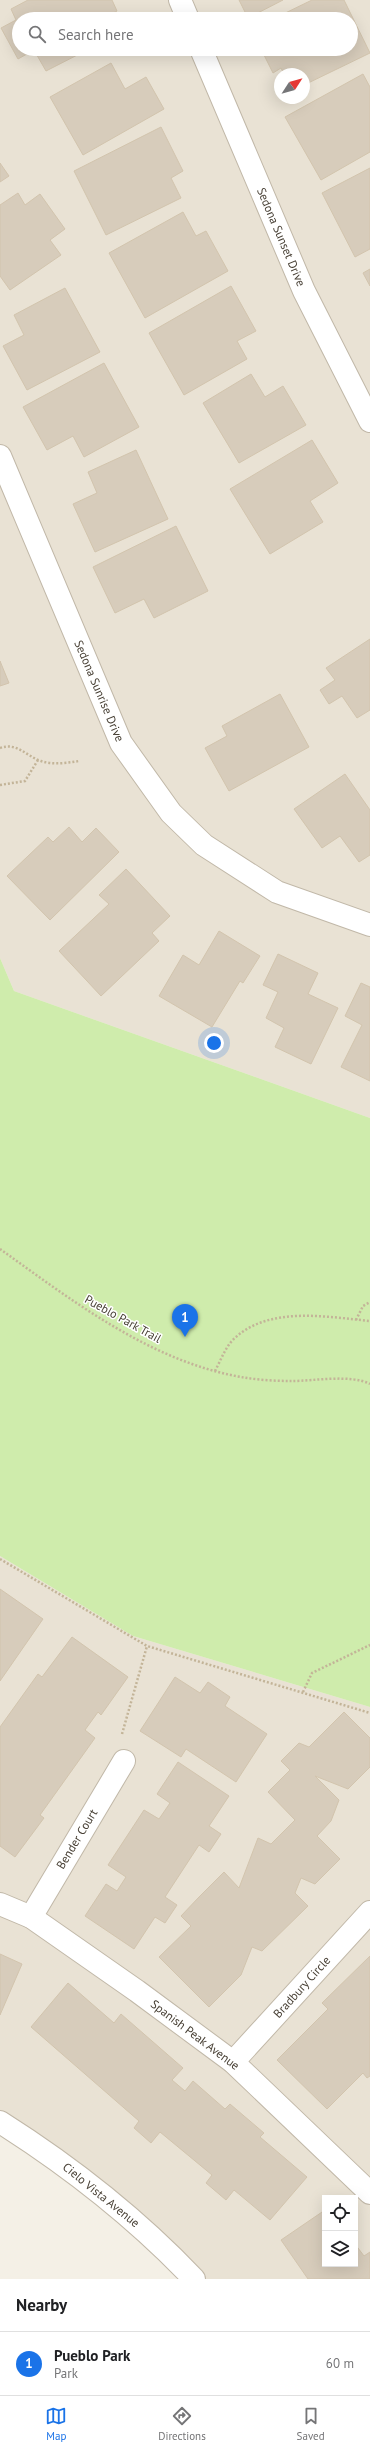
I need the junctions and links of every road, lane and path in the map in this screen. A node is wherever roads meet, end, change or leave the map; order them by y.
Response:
1 (180, 0) edge
2 (185, 12) edge
3 (204, 56) edge
4 (370, 421) edge
5 (0, 456) edge
6 (0, 748) edge
7 (38, 760) junction
8 (79, 761) dead end
9 (0, 785) edge
10 (370, 924) edge
11 (0, 1249) edge
12 (370, 1302) edge
13 (356, 1320) junction
14 (370, 1321) edge
15 (215, 1371) junction
16 (370, 1384) edge
17 (0, 1559) edge
18 (370, 1645) edge
19 (147, 1646) junction
20 (303, 1692) junction
21 (370, 1713) edge
22 (124, 1761) joint
23 (0, 1904) edge
24 (370, 1912) edge
25 (30, 1917) junction
26 (233, 2062) junction
27 (0, 2122) edge
28 (370, 2193) edge
29 (194, 2279) edge

1 - 2 street
3 - 4 street, Sedona Sunset Drive
5 - 10 street, Sedona Sunrise Drive
6 - 7 path
7 - 8 path
7 - 9 path
11 - 15 path, Pueblo Park Trail
12 - 13 path
13 - 14 path
13 - 15 path
15 - 16 path, Pueblo Park Trail
17 - 19 path
18 - 20 path
19 - 20 path
19 - 22 path
20 - 21 path
22 - 25 street, Bender Court
23 - 25 street, Spanish Peak Avenue
24 - 26 street, Bradbury Circle
25 - 26 street, Spanish Peak Avenue
26 - 28 street, Spanish Peak Avenue
27 - 29 street, Cielo Vista Avenue

